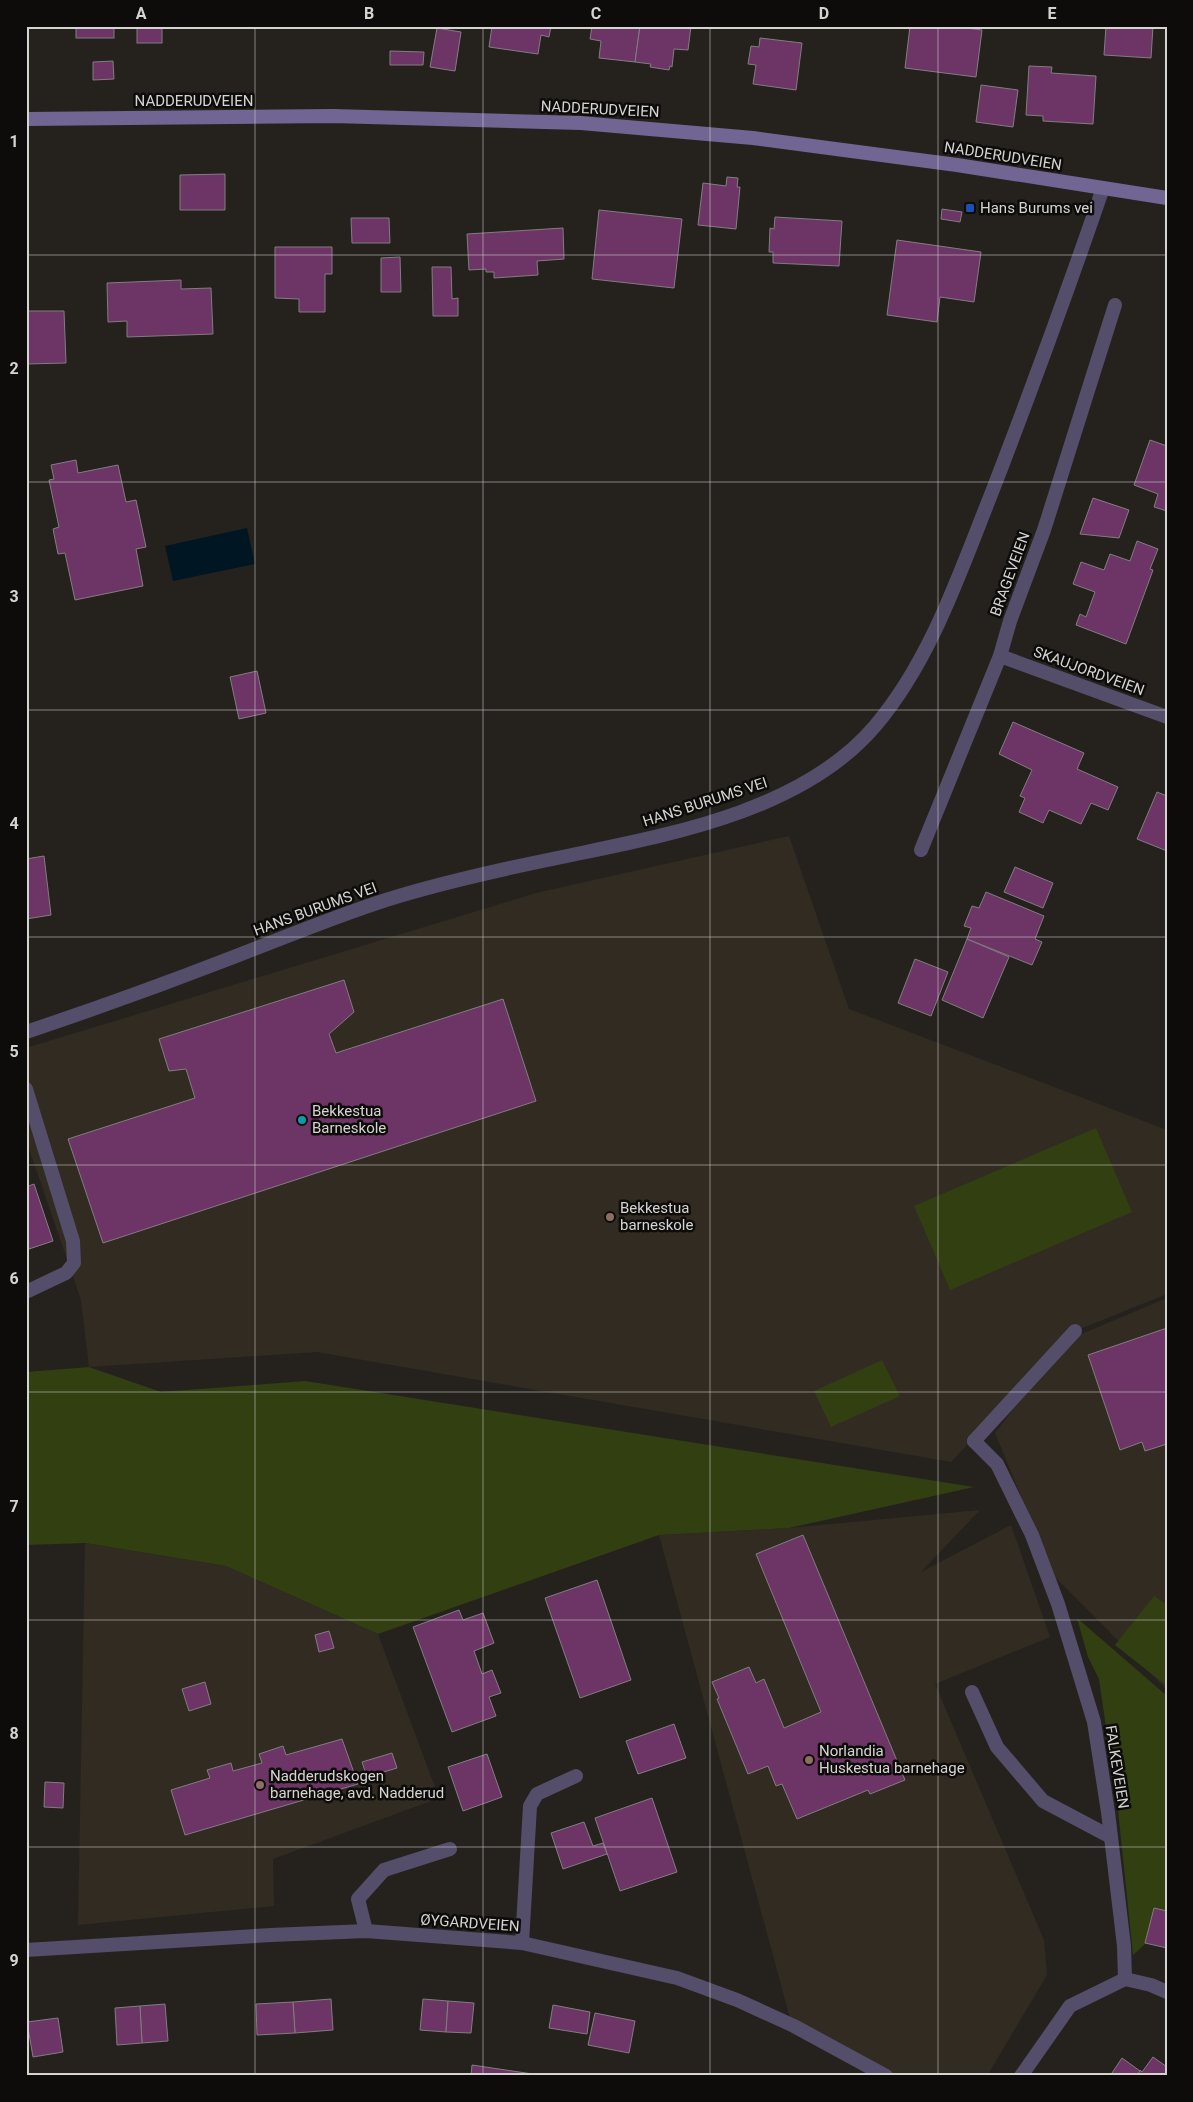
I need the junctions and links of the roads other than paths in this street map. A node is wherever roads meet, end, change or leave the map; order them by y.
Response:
1 (26, 119) edge
2 (1103, 188) junction
3 (1167, 198) edge
4 (1115, 305) dead end
5 (1000, 656) junction
6 (1167, 717) edge
7 (921, 850) dead end
8 (26, 1032) edge
9 (26, 1089) edge
10 (26, 1292) edge
11 (1075, 1331) dead end
12 (972, 1692) dead end
13 (576, 1776) dead end
14 (1109, 1836) junction
15 (450, 1849) dead end
16 (366, 1932) junction
17 (522, 1943) junction
18 (26, 1950) edge
19 (1124, 1979) junction
20 (1167, 1992) edge
21 (886, 2076) edge
22 (1020, 2076) edge

1 - 2 main road, NADDERUDVEIEN
2 - 3 main road, NADDERUDVEIEN
2 - 8 street, HANS BURUMS VEI
4 - 5 street, BRAGEVEIEN
5 - 6 street, SKAUJORDVEIEN
5 - 7 street, BRAGEVEIEN
9 - 10 street
11 - 14 street, FALKEVEIEN
12 - 14 street
13 - 17 street
14 - 19 street, FALKEVEIEN
15 - 16 street
16 - 17 street, ØYGARDVEIEN
16 - 18 street, ØYGARDVEIEN
17 - 21 street, ØYGARDVEIEN
19 - 20 street
19 - 22 street

